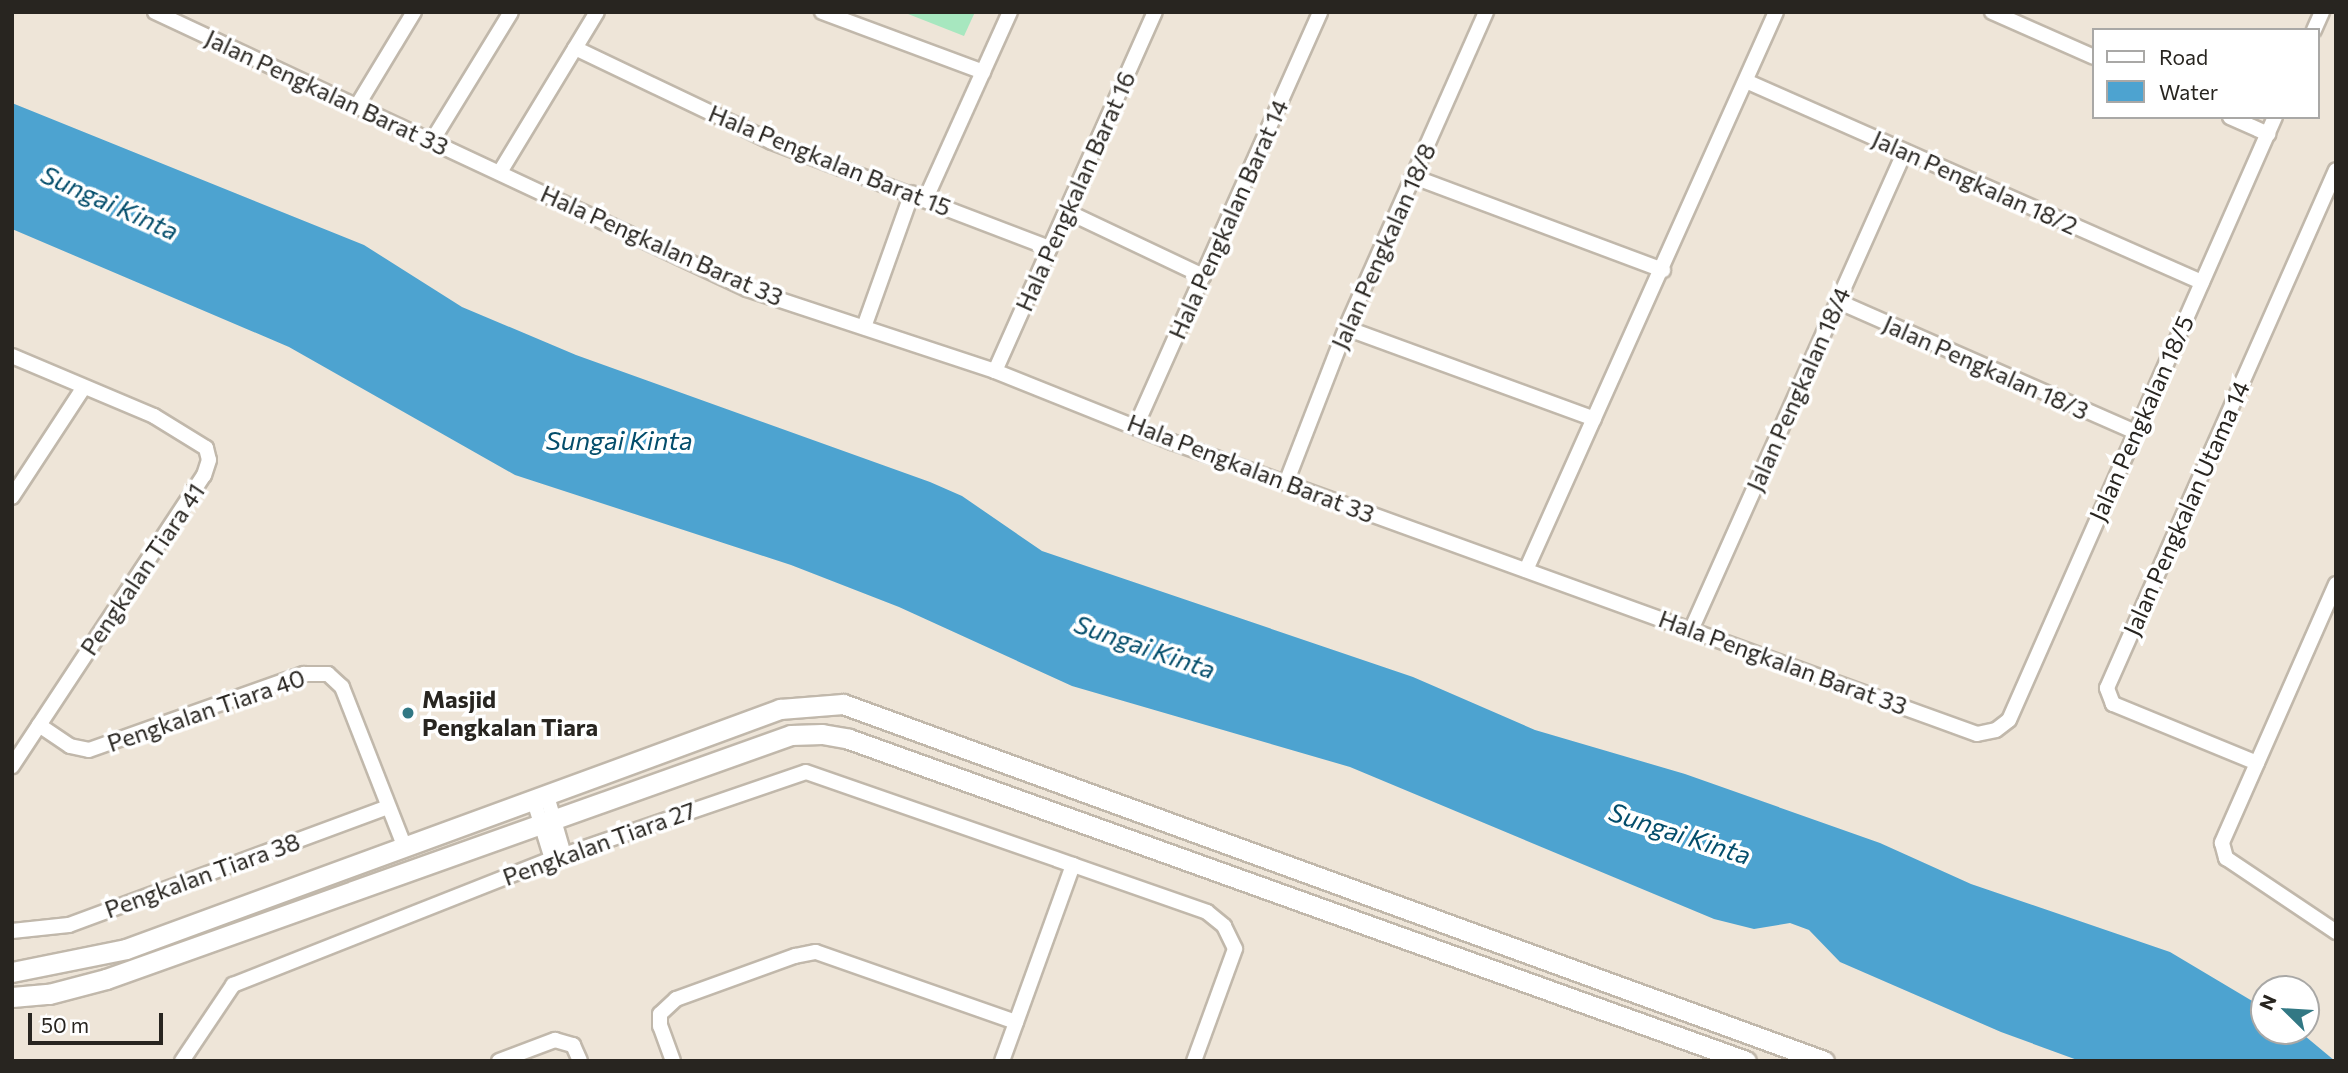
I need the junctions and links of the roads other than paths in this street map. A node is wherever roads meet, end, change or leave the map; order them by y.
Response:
1 (155, 12) edge
2 (414, 12) edge
3 (511, 12) edge
4 (597, 12) edge
5 (822, 12) edge
6 (1010, 12) edge
7 (1155, 12) edge
8 (1320, 12) edge
9 (1486, 12) edge
10 (1776, 12) edge
11 (1992, 12) edge
12 (2322, 12) edge
13 (2315, 28) edge
14 (575, 48) junction
15 (2092, 56) edge
16 (983, 72) junction
17 (1748, 82) junction
18 (357, 106) junction
19 (2234, 119) edge
20 (2274, 119) edge
21 (2268, 134) junction
22 (432, 141) junction
23 (1905, 151) junction
24 (2336, 170) edge
25 (500, 172) junction
26 (1414, 177) junction
27 (912, 193) junction
28 (926, 198) junction
29 (1066, 211) junction
30 (1049, 248) junction
31 (1663, 270) junction
32 (1202, 276) junction
33 (2202, 282) junction
34 (1838, 301) junction
35 (864, 327) junction
36 (1346, 328) junction
37 (12, 356) edge
38 (995, 370) junction
39 (84, 387) junction
40 (1594, 419) junction
41 (1136, 426) junction
42 (2135, 432) junction
43 (1286, 483) junction
44 (12, 497) edge
45 (1527, 570) junction
46 (2336, 584) edge
47 (1692, 628) junction
48 (2009, 720) joint
49 (39, 725) junction
50 (2257, 763) junction
51 (12, 766) edge
52 (540, 798) junction
53 (388, 807) junction
54 (548, 822) junction
55 (405, 848) junction
56 (558, 857) junction
57 (1073, 865) junction
58 (12, 931) edge
59 (2336, 932) edge
60 (12, 972) edge
61 (12, 998) edge
62 (1016, 1021) junction
63 (182, 1061) edge
64 (499, 1061) edge
65 (580, 1061) edge
66 (673, 1061) edge
67 (1002, 1061) edge
68 (1195, 1061) edge
69 (1746, 1061) edge
70 (1824, 1061) edge

1 - 18 street, Jalan Pengkalan Barat 33
2 - 18 street
3 - 22 street
4 - 14 street
5 - 16 street
6 - 16 street
7 - 29 street, Hala Pengkalan Barat 16
8 - 32 street, Hala Pengkalan Barat 14
9 - 26 street, Jalan Pengkalan 18/8
10 - 17 street
11 - 15 street
12 - 13 street
14 - 25 street
14 - 27 street, Hala Pengkalan Barat 15
16 - 28 street
17 - 23 street, Jalan Pengkalan 18/2
17 - 31 street
18 - 22 street, Jalan Pengkalan Barat 33
19 - 21 street
20 - 21 street, Jalan Pengkalan 18/5
21 - 33 street, Jalan Pengkalan 18/5
22 - 25 street, Jalan Pengkalan Barat 33
23 - 33 street, Jalan Pengkalan 18/2
23 - 34 street, Jalan Pengkalan 18/4
24 - 50 street, Jalan Pengkalan Utama 14
25 - 35 street, Hala Pengkalan Barat 33
26 - 31 street
26 - 36 street, Jalan Pengkalan 18/8
27 - 28 street, Hala Pengkalan Barat 15
27 - 35 street
28 - 30 street, Hala Pengkalan Barat 15
29 - 30 street, Hala Pengkalan Barat 16
29 - 32 street
30 - 38 street, Hala Pengkalan Barat 16
31 - 40 street
32 - 41 street, Hala Pengkalan Barat 14
33 - 42 street, Jalan Pengkalan 18/5
34 - 42 street, Jalan Pengkalan 18/3
34 - 47 street, Jalan Pengkalan 18/4
35 - 38 street, Hala Pengkalan Barat 33
36 - 40 street
36 - 43 street, Jalan Pengkalan 18/8
37 - 39 street, Pengkalan Tiara 41
38 - 41 street, Hala Pengkalan Barat 33
39 - 44 street
39 - 49 street, Pengkalan Tiara 41
40 - 45 street
41 - 43 street, Hala Pengkalan Barat 33
42 - 48 street, Jalan Pengkalan 18/5
43 - 45 street, Hala Pengkalan Barat 33
45 - 47 street, Hala Pengkalan Barat 33
46 - 50 street
47 - 48 street, Hala Pengkalan Barat 33
49 - 51 street, Pengkalan Tiara 41
49 - 53 street, Pengkalan Tiara 40
50 - 59 street
52 - 54 street
52 - 55 street
52 - 70 street
53 - 55 street
53 - 58 street, Pengkalan Tiara 38
54 - 56 street
54 - 61 street
54 - 69 street
55 - 60 street
56 - 57 street, Pengkalan Tiara 27
56 - 63 street, Pengkalan Tiara 27
57 - 62 street
57 - 68 street, Pengkalan Tiara 27
62 - 66 street
62 - 67 street
64 - 65 street

